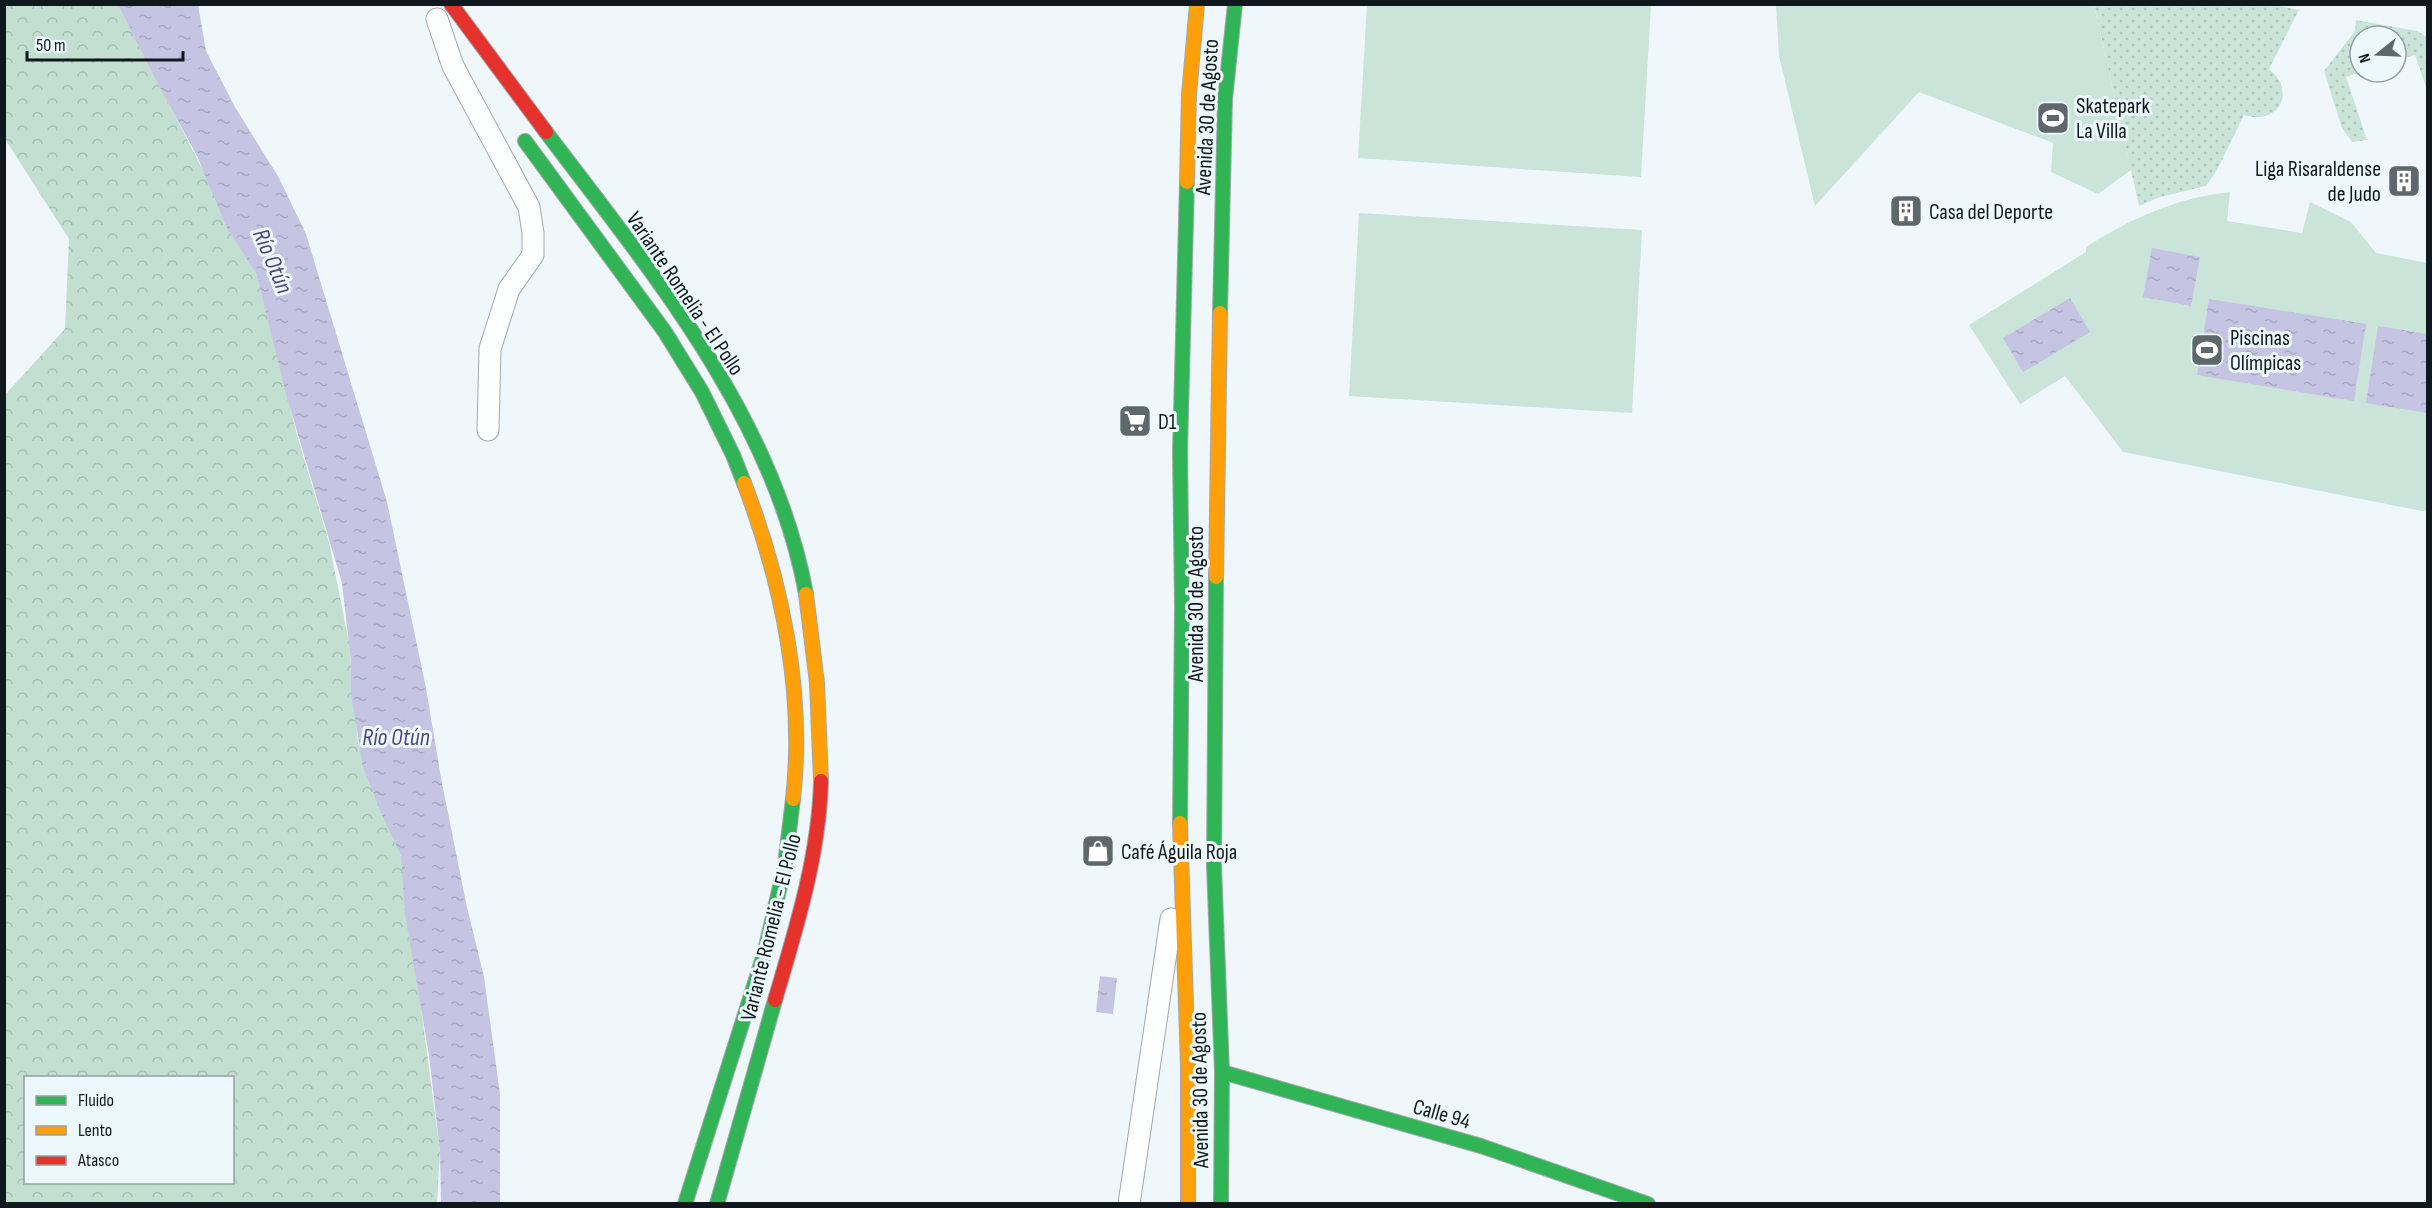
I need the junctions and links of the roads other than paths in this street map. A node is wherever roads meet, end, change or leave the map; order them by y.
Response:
1 (1197, 4) edge
2 (1241, 4) edge
3 (439, 9) edge
4 (1235, 11) edge
5 (464, 56) dead end
6 (518, 131) dead end
7 (488, 430) dead end
8 (1180, 862) junction
9 (1222, 1072) junction
10 (686, 1203) edge
11 (717, 1203) edge
12 (1129, 1203) edge
13 (1188, 1203) edge
14 (1221, 1203) edge
15 (1648, 1203) edge

1 - 8 main road, Avenida 30 de Agosto
2 - 4 main road
3 - 5 main road
3 - 7 street
3 - 11 main road, Variante Romelia - El Pollo
4 - 9 main road, Avenida 30 de Agosto
6 - 10 main road, Variante Romelia - El Pollo
8 - 12 street
8 - 13 main road, Avenida 30 de Agosto
9 - 14 main road, Avenida 30 de Agosto
9 - 15 main road, Calle 94

